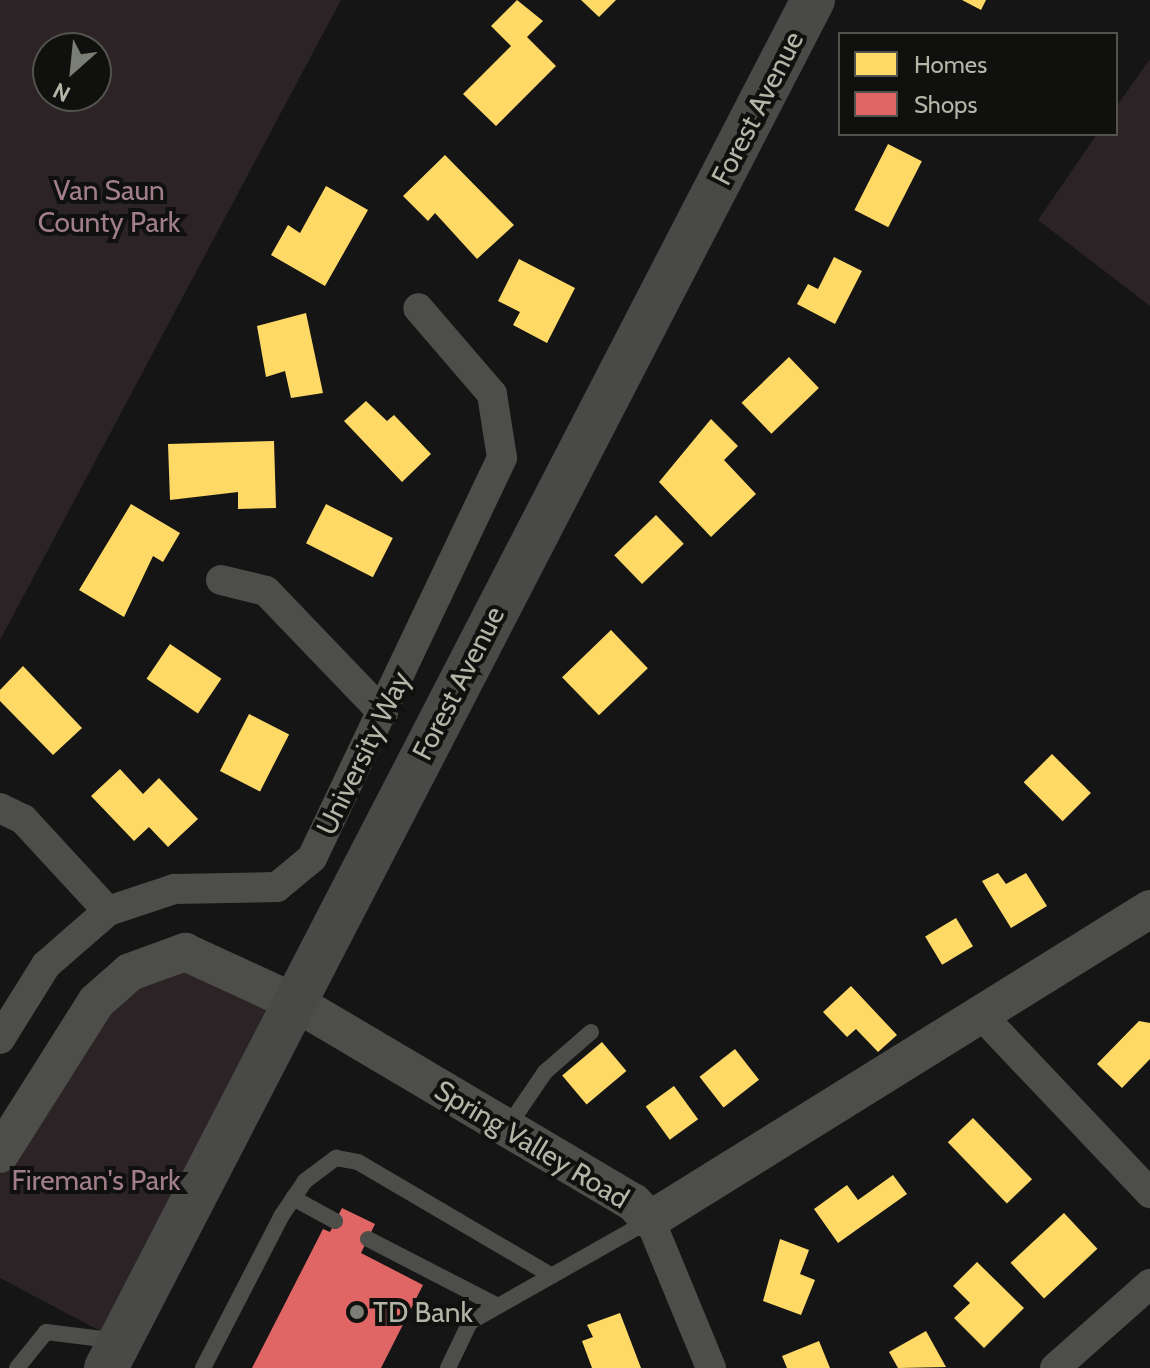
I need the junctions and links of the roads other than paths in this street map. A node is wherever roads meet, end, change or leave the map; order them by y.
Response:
1 (813, 0) edge
2 (418, 308) dead end
3 (221, 580) dead end
4 (383, 713) junction
5 (0, 808) edge
6 (1150, 909) edge
7 (108, 911) junction
8 (296, 1003) junction
9 (983, 1017) junction
10 (591, 1032) dead end
11 (0, 1039) edge
12 (507, 1128) junction
13 (0, 1154) edge
14 (1150, 1193) edge
15 (293, 1198) junction
16 (650, 1220) junction
17 (335, 1221) dead end
18 (368, 1239) dead end
19 (552, 1276) junction
20 (1150, 1284) edge
21 (498, 1306) junction
22 (112, 1354) edge
23 (16, 1367) edge
24 (203, 1368) edge
25 (448, 1368) edge
26 (711, 1368) edge
27 (1055, 1368) edge

1 - 8 main road, Forest Avenue
2 - 4 street, University Way
3 - 4 street
4 - 7 street, University Way
5 - 7 street
6 - 9 street, Spring Valley Road
7 - 11 street, University Way
8 - 12 street, Spring Valley Road
8 - 13 street, Spring Valley Road
8 - 22 main road, Forest Avenue
9 - 14 street
9 - 16 street, Spring Valley Road
10 - 12 lane
12 - 16 street, Spring Valley Road
15 - 17 lane
15 - 19 lane
15 - 24 lane
16 - 19 lane
16 - 26 street
18 - 21 lane
19 - 21 lane
20 - 27 street
21 - 25 lane
22 - 23 lane

